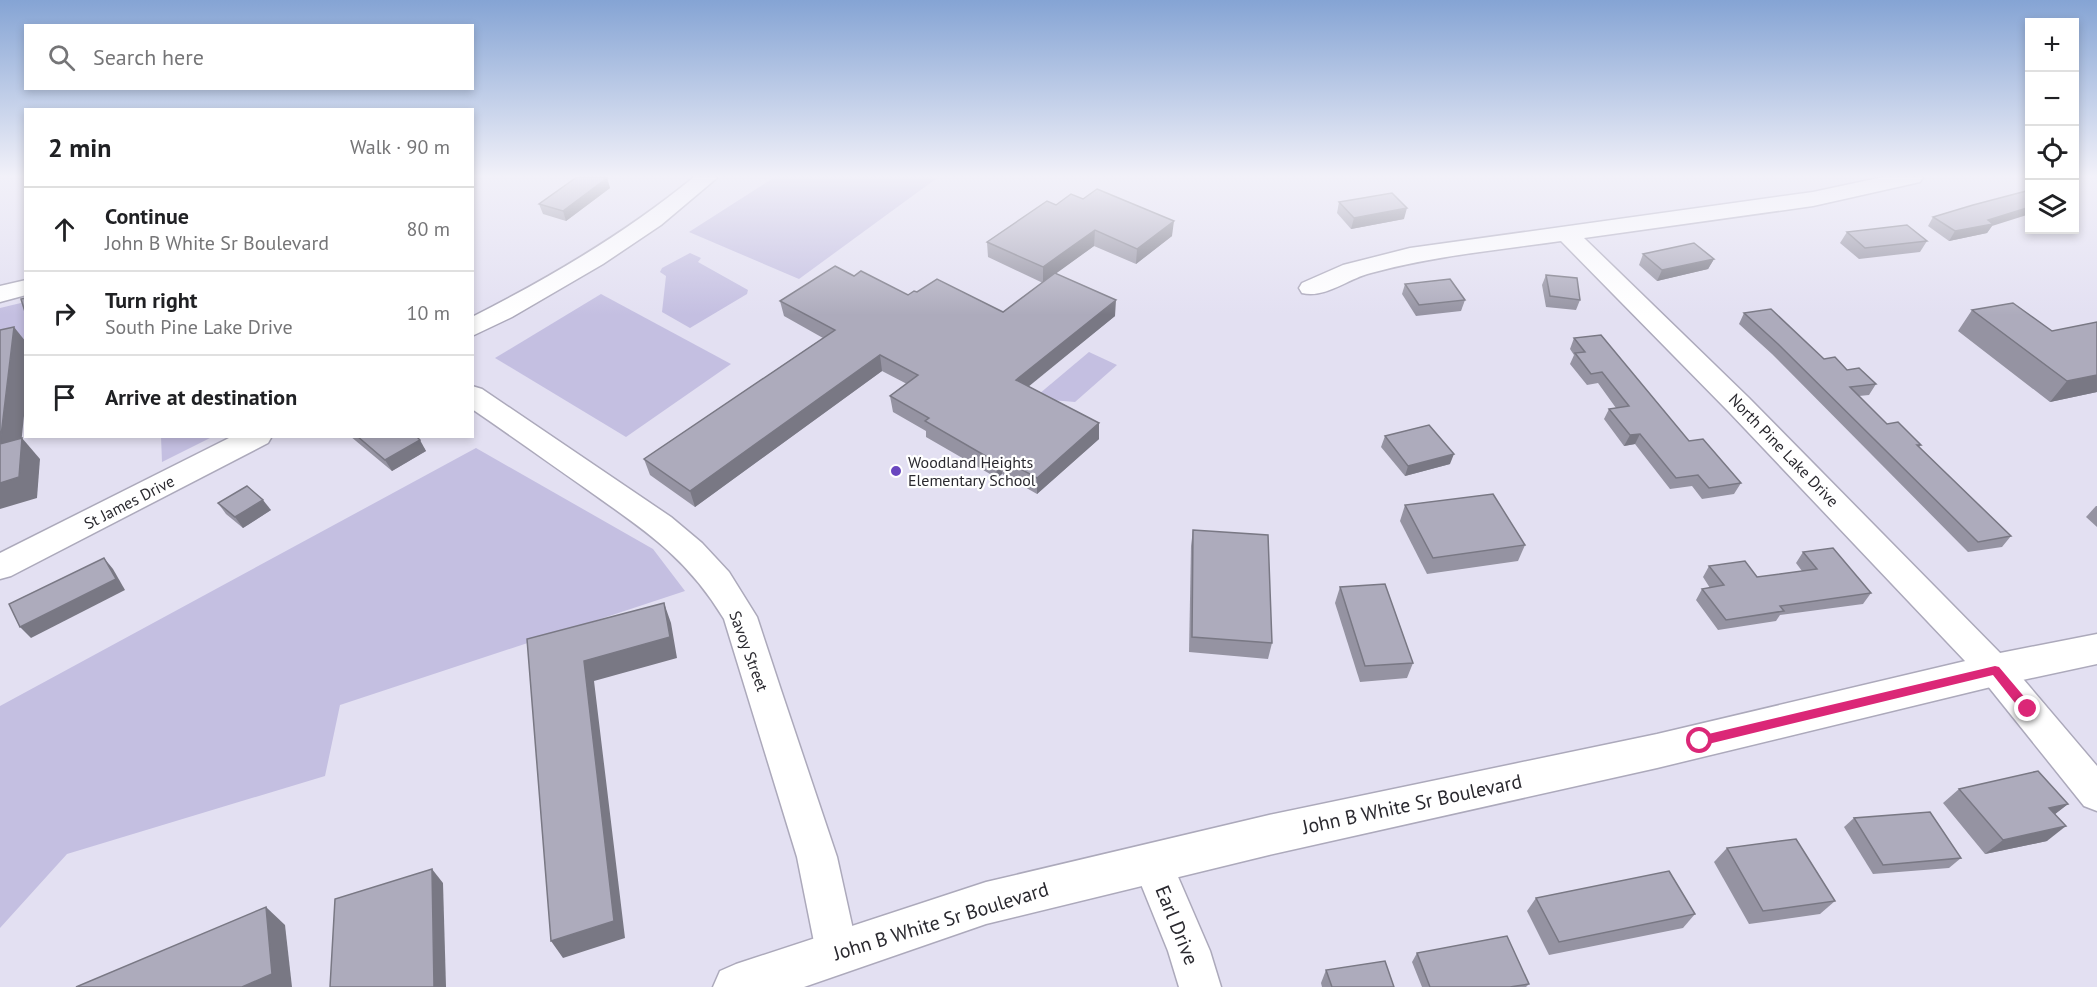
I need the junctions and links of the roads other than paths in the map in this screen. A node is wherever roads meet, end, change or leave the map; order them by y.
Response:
1 (647, 223) edge
2 (1647, 223) edge
3 (1568, 234) junction
4 (24, 288) edge
5 (1311, 288) dead end
6 (0, 294) edge
7 (474, 327) edge
8 (474, 396) edge
9 (254, 438) edge
10 (0, 567) edge
11 (2097, 650) edge
12 (1995, 670) junction
13 (2097, 794) edge
14 (1152, 862) junction
15 (837, 952) junction
16 (736, 987) edge
17 (1200, 987) edge

1 - 7 street
2 - 3 street
3 - 5 street
3 - 12 street, North Pine Lake Drive
4 - 6 street
8 - 15 street, Savoy Street
9 - 10 street, St James Drive
11 - 12 main road, John B White Sr Boulevard
12 - 13 street, North Pine Lake Drive
12 - 14 main road, John B White Sr Boulevard
14 - 15 main road, John B White Sr Boulevard
14 - 17 street, Earl Drive
15 - 16 main road, John B White Sr Boulevard

